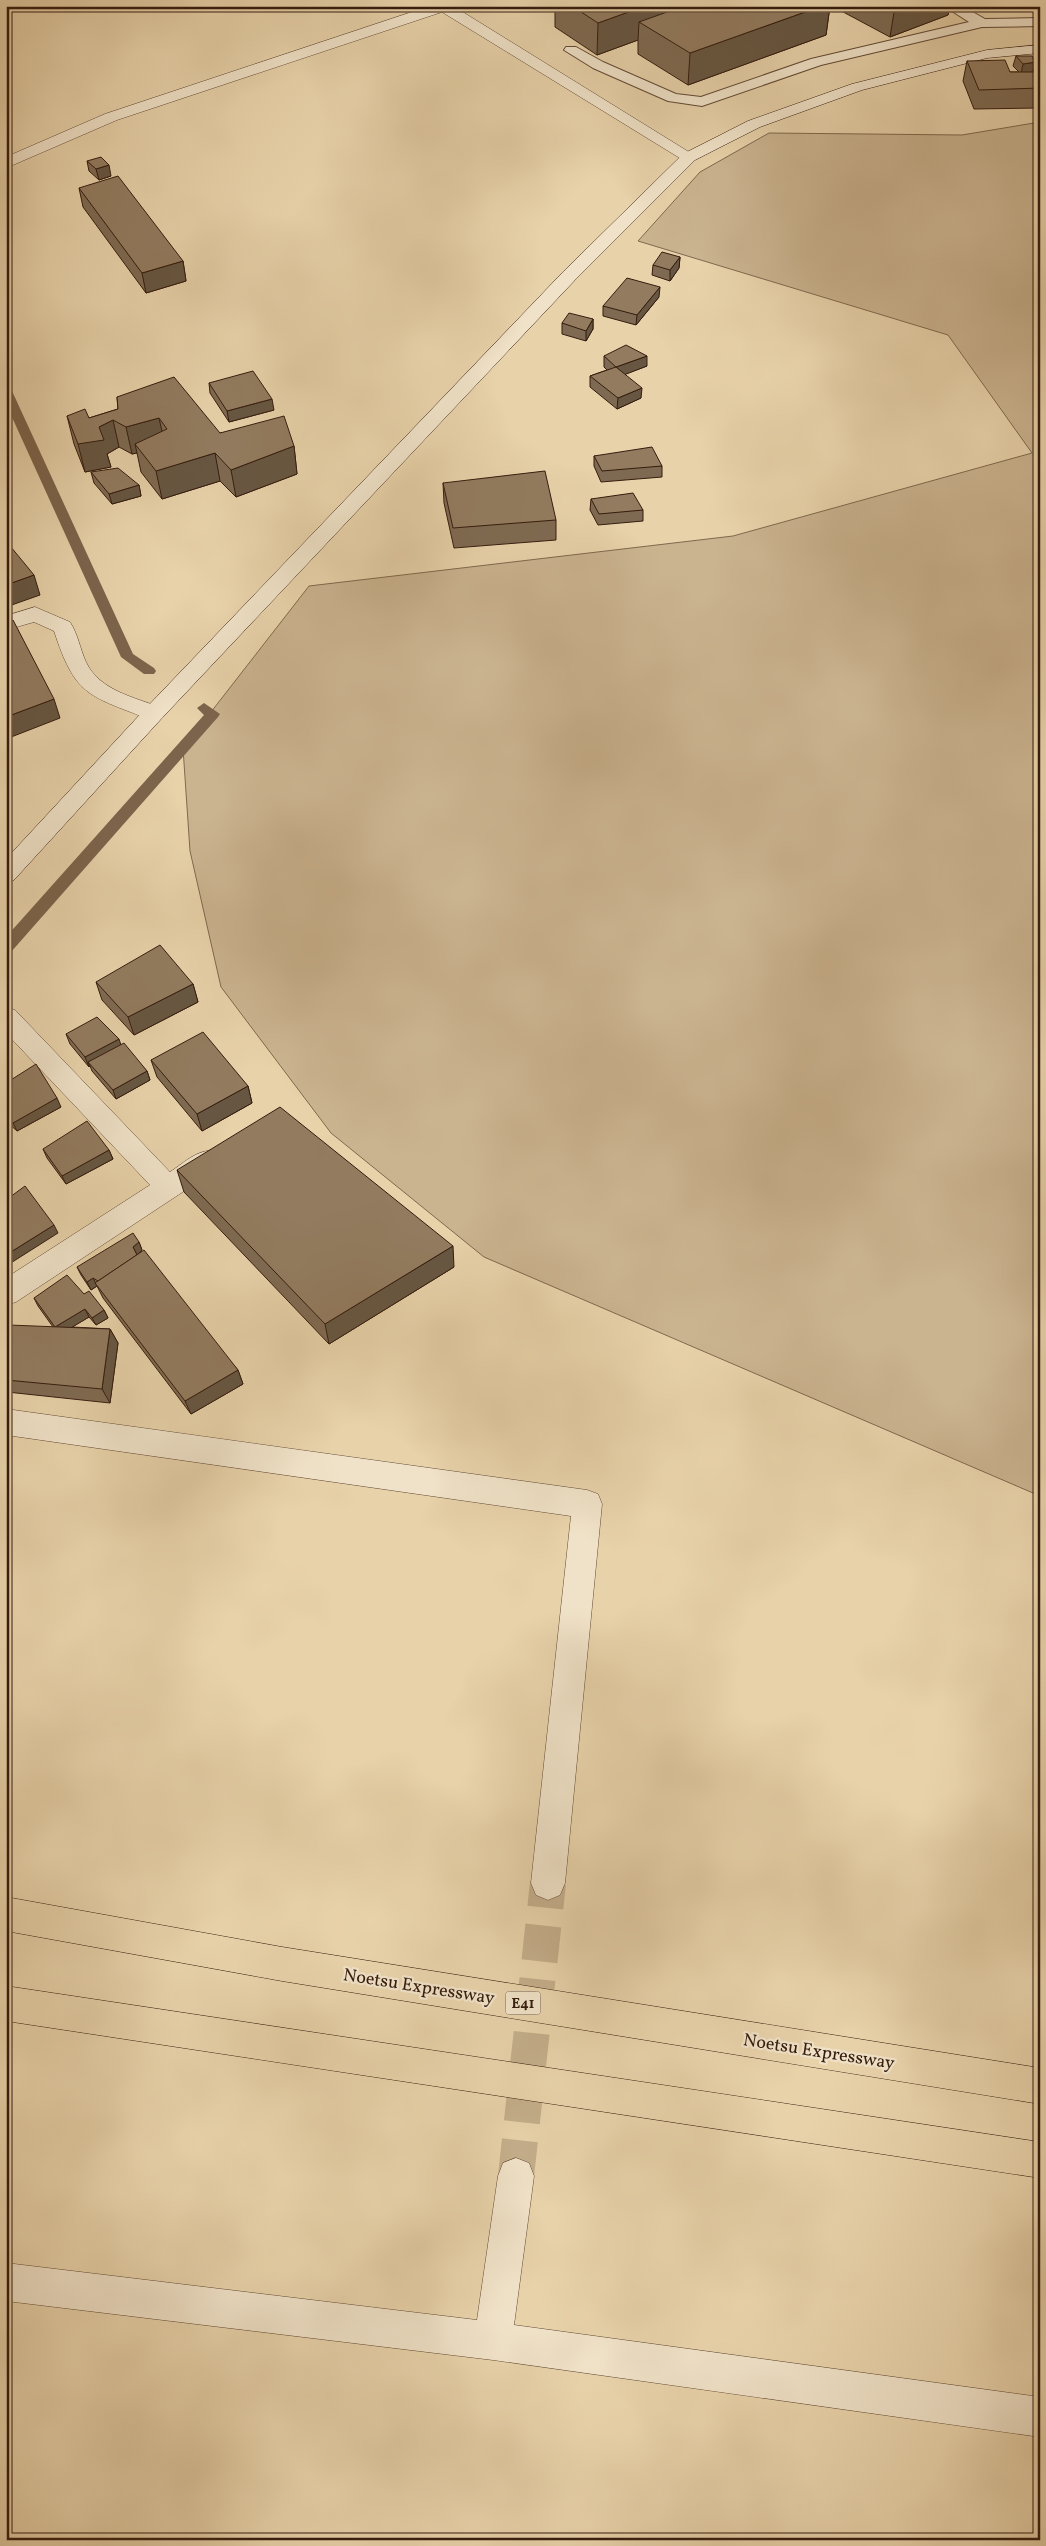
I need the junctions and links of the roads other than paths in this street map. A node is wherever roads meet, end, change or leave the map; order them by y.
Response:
1 (442, 6) edge
2 (951, 6) edge
3 (1040, 22) edge
4 (982, 23) junction
5 (1040, 49) edge
6 (571, 50) dead end
7 (689, 157) junction
8 (6, 163) edge
9 (6, 623) edge
10 (154, 713) junction
11 (6, 874) edge
12 (6, 1017) edge
13 (232, 1146) edge
14 (168, 1187) junction
15 (6, 1293) edge
16 (6, 1422) edge
17 (548, 1883) tunnel mouth
18 (6, 1914) edge
19 (6, 2003) edge
20 (1040, 2086) edge
21 (1040, 2160) edge
22 (516, 2176) tunnel mouth
23 (6, 2282) edge
24 (493, 2342) junction
25 (1040, 2417) edge

1 - 7 street
1 - 8 street
2 - 4 lane
3 - 4 lane
4 - 6 lane
5 - 7 street
7 - 10 street
9 - 10 street
10 - 11 street
12 - 14 street
13 - 14 street
14 - 15 street
16 - 17 street
18 - 20 highway, Noetsu Expressway / E41
19 - 21 highway
22 - 24 street
23 - 24 street
24 - 25 street

